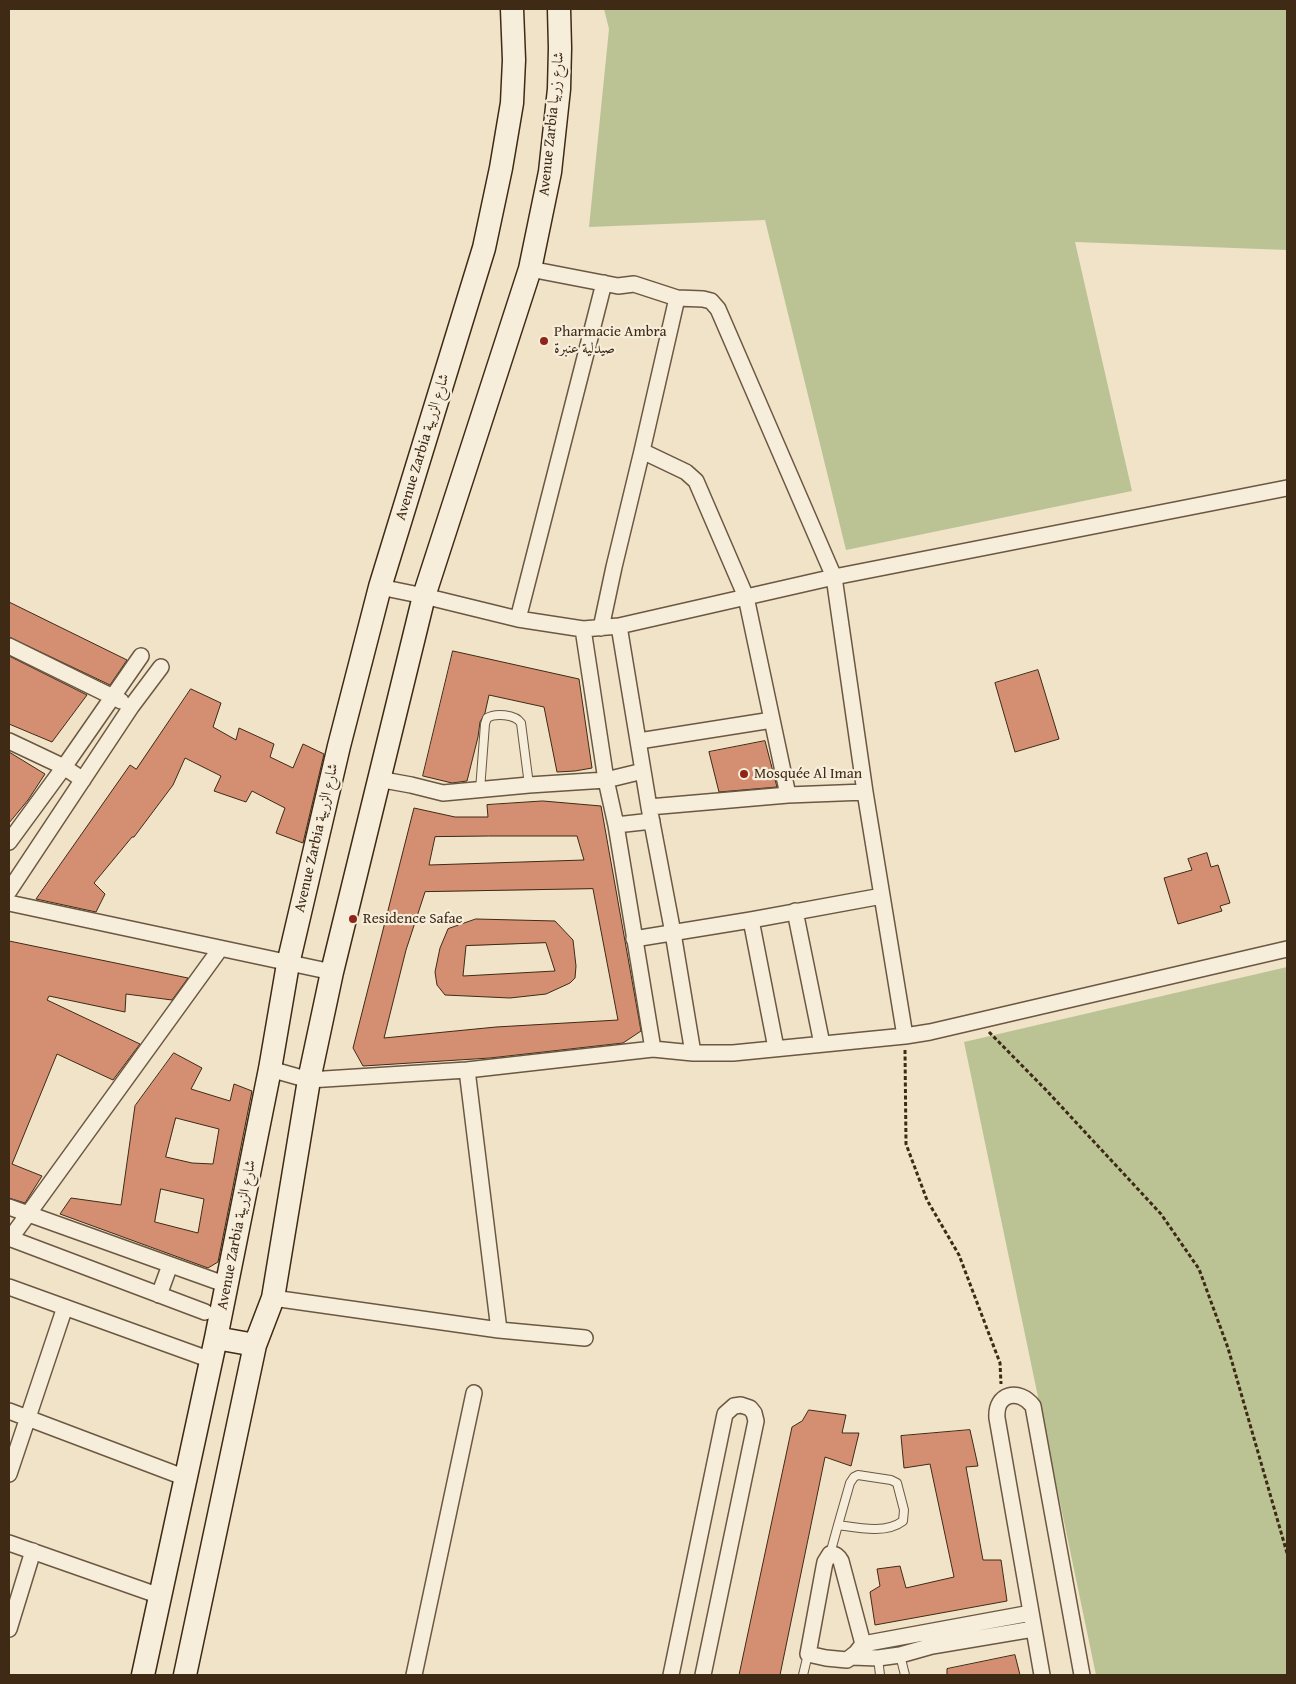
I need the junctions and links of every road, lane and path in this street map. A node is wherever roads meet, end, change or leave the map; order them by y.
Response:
1 (512, 9) edge
2 (559, 9) edge
3 (530, 269) junction
4 (604, 283) junction
5 (677, 298) junction
6 (642, 451) junction
7 (1287, 488) edge
8 (834, 577) junction
9 (380, 588) junction
10 (424, 596) junction
11 (746, 597) junction
12 (518, 619) junction
13 (619, 626) junction
14 (601, 628) junction
15 (583, 629) junction
16 (9, 646) edge
17 (141, 656) dead end
18 (160, 667) dead end
19 (112, 696) junction
20 (131, 707) junction
21 (772, 720) junction
22 (9, 741) edge
23 (639, 741) junction
24 (64, 767) junction
25 (643, 771) junction
26 (378, 779) junction
27 (83, 780) junction
28 (606, 780) junction
29 (529, 785) junction
30 (480, 790) junction
31 (865, 792) junction
32 (788, 795) junction
33 (650, 814) junction
34 (616, 825) junction
35 (9, 842) edge
36 (9, 891) edge
37 (882, 896) junction
38 (9, 902) edge
39 (795, 911) junction
40 (752, 920) junction
41 (674, 933) junction
42 (634, 938) junction
43 (220, 949) junction
44 (1287, 949) edge
45 (288, 964) junction
46 (332, 972) junction
47 (978, 1021) junction
48 (905, 1036) junction
49 (822, 1044) junction
50 (776, 1048) junction
51 (653, 1049) junction
52 (693, 1053) junction
53 (270, 1069) junction
54 (467, 1070) junction
55 (309, 1080) junction
56 (9, 1208) edge
57 (27, 1214) junction
58 (9, 1239) edge
59 (170, 1265) junction
60 (227, 1285) junction
61 (9, 1287) edge
62 (159, 1295) junction
63 (273, 1298) junction
64 (65, 1307) junction
65 (205, 1312) dead end
66 (499, 1330) junction
67 (216, 1338) junction
68 (584, 1338) dead end
69 (255, 1345) junction
70 (211, 1360) junction
71 (474, 1393) dead end
72 (1002, 1399) junction
73 (9, 1411) edge
74 (27, 1418) junction
75 (9, 1474) edge
76 (186, 1478) junction
77 (838, 1526) junction
78 (9, 1543) edge
79 (33, 1551) junction
80 (1287, 1553) edge
81 (830, 1554) junction
82 (160, 1596) junction
83 (1031, 1613) junction
84 (9, 1629) edge
85 (1033, 1629) junction
86 (863, 1644) junction
87 (808, 1654) junction
88 (900, 1655) junction
89 (852, 1658) junction
90 (878, 1658) junction
91 (143, 1675) edge
92 (185, 1675) edge
93 (414, 1675) edge
94 (671, 1675) edge
95 (703, 1675) edge
96 (803, 1675) edge
97 (880, 1675) edge
98 (905, 1675) edge
99 (1042, 1675) edge
100 (1082, 1675) edge

1 - 9 main road, Avenue Zarbia شارع الزربية
2 - 3 main road, Avenue Zarbia شارع زربيا
3 - 4 street
3 - 10 main road
4 - 5 street
4 - 12 street
5 - 6 street
5 - 8 street
6 - 11 street
6 - 14 street
7 - 8 street
8 - 11 street
8 - 31 street
9 - 10 street
9 - 45 main road, Avenue Zarbia شارع الزربية
10 - 12 street
10 - 26 main road
11 - 13 street
11 - 21 street
12 - 15 street
13 - 14 street
13 - 23 street
14 - 15 street
15 - 28 street
16 - 19 street
17 - 19 street
18 - 20 street
19 - 20 street
19 - 24 street
20 - 27 street
21 - 23 street
21 - 32 street
22 - 24 street
23 - 25 street
24 - 27 street
24 - 35 street
25 - 28 street
25 - 33 street
26 - 30 street
26 - 46 main road
27 - 36 street
28 - 29 street
28 - 34 street
29 - 30 street
29 - 30 lane
31 - 32 street
31 - 37 street
32 - 33 street
33 - 34 street
33 - 41 street
34 - 42 street
37 - 39 street
37 - 48 street
38 - 43 street
39 - 40 street
39 - 49 street
40 - 41 street
40 - 50 street
41 - 42 street
41 - 52 street
42 - 51 street
43 - 45 street
43 - 57 street
44 - 47 street
45 - 46 street
45 - 53 main road, Avenue Zarbia شارع الزربية
46 - 55 main road
47 - 48 street
47 - 80 path
48 - 49 street
48 - 72 path
49 - 50 street
50 - 52 street
51 - 52 street
51 - 54 street
53 - 55 street
53 - 60 main road, Avenue Zarbia شارع الزربية
54 - 55 street
54 - 66 street
55 - 63 main road
56 - 57 street
57 - 58 street
57 - 59 street
58 - 62 street
59 - 60 street
59 - 62 street
60 - 67 main road, Avenue Zarbia شارع الزربية
61 - 64 street
62 - 65 street
63 - 66 street
63 - 69 main road
64 - 70 street
64 - 74 street
66 - 68 street
67 - 69 main road
67 - 70 main road, Avenue Zarbia شارع الزربية
69 - 92 main road
70 - 76 main road, Avenue Zarbia شارع الزربية
71 - 93 street
72 - 83 street
72 - 100 street
73 - 74 street
74 - 75 street
74 - 76 street
76 - 82 main road, Avenue Zarbia شارع الزربية
77 - 77 lane
77 - 81 lane
78 - 79 street
79 - 82 street
79 - 84 street
81 - 86 street
81 - 87 street
82 - 91 main road, Avenue Zarbia شارع الزربية
83 - 85 street
83 - 86 street
85 - 88 street
85 - 99 street
86 - 89 street
87 - 89 street
87 - 96 lane
88 - 90 street
88 - 98 lane
89 - 90 street
90 - 97 lane
94 - 95 street

